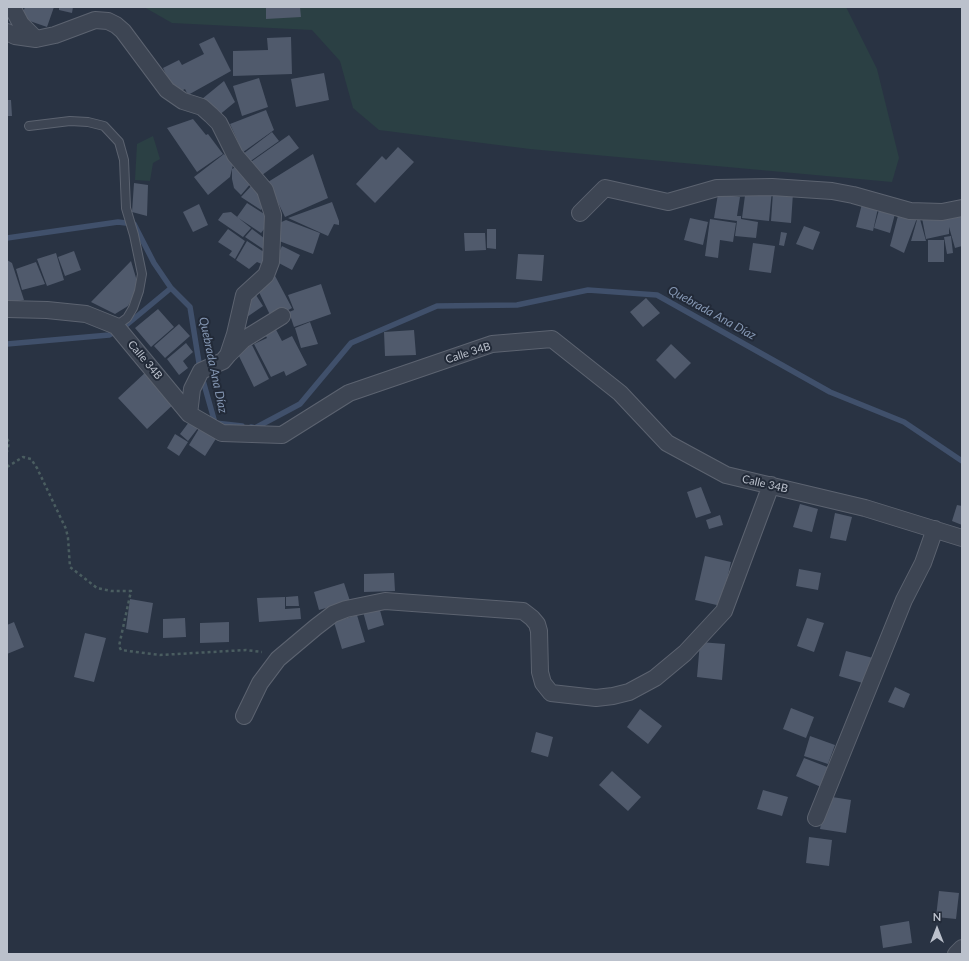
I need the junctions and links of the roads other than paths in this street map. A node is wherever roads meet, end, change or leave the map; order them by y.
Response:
1 (12, 7) edge
2 (7, 32) edge
3 (36, 39) junction
4 (29, 126) dead end
5 (962, 208) edge
6 (580, 213) dead end
7 (7, 309) edge
8 (282, 316) dead end
9 (119, 330) junction
10 (228, 355) junction
11 (189, 414) junction
12 (771, 485) junction
13 (935, 529) junction
14 (962, 538) edge
15 (244, 716) dead end
16 (816, 818) dead end
17 (962, 948) edge
18 (956, 954) edge

1 - 3 street
2 - 3 street
3 - 10 street
4 - 9 lane
5 - 6 street
7 - 9 street, Calle 34B
8 - 10 street
9 - 11 street, Calle 34B
10 - 11 street
11 - 12 street, Calle 34B
12 - 13 street, Calle 34B
12 - 15 street
13 - 14 street, Calle 34B
13 - 16 street
17 - 18 street

